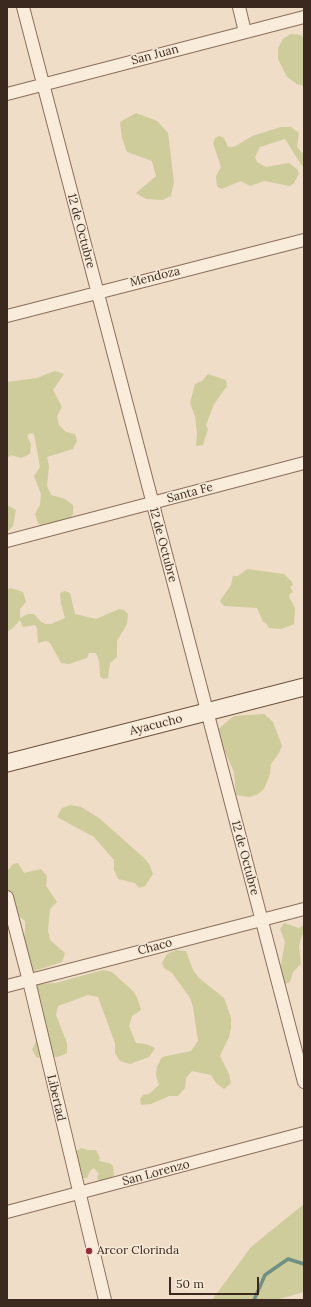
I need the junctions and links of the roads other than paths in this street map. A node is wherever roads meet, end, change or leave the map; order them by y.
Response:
1 (23, 7) edge
2 (239, 7) edge
3 (304, 18) edge
4 (245, 32) junction
5 (43, 84) junction
6 (7, 94) edge
7 (304, 240) edge
8 (97, 292) junction
9 (7, 316) edge
10 (304, 463) edge
11 (152, 503) junction
12 (7, 541) edge
13 (304, 687) edge
14 (207, 712) junction
15 (7, 763) edge
16 (7, 897) edge
17 (304, 909) edge
18 (261, 920) junction
19 (29, 980) junction
20 (7, 986) edge
21 (304, 1082) edge
22 (304, 1133) edge
23 (79, 1194) junction
24 (7, 1212) edge
25 (105, 1300) edge

1 - 5 street, 12 de Octubre
2 - 4 street
3 - 4 street, San Juan
4 - 5 street, San Juan
5 - 6 street, San Juan
5 - 8 street, 12 de Octubre
7 - 8 street, Mendoza
8 - 9 street, Mendoza
8 - 11 street, 12 de Octubre
10 - 11 street, Santa Fe
11 - 12 street, Santa Fe
11 - 14 street, 12 de Octubre
13 - 14 street, Ayacucho
14 - 15 street, Ayacucho
14 - 18 street, 12 de Octubre
16 - 19 street, Libertad
17 - 18 street, Chaco
18 - 19 street, Chaco
18 - 21 street, 12 de Octubre
19 - 20 street, Chaco
19 - 23 street, Libertad
22 - 23 street, San Lorenzo
23 - 24 street, San Lorenzo
23 - 25 street, Libertad

